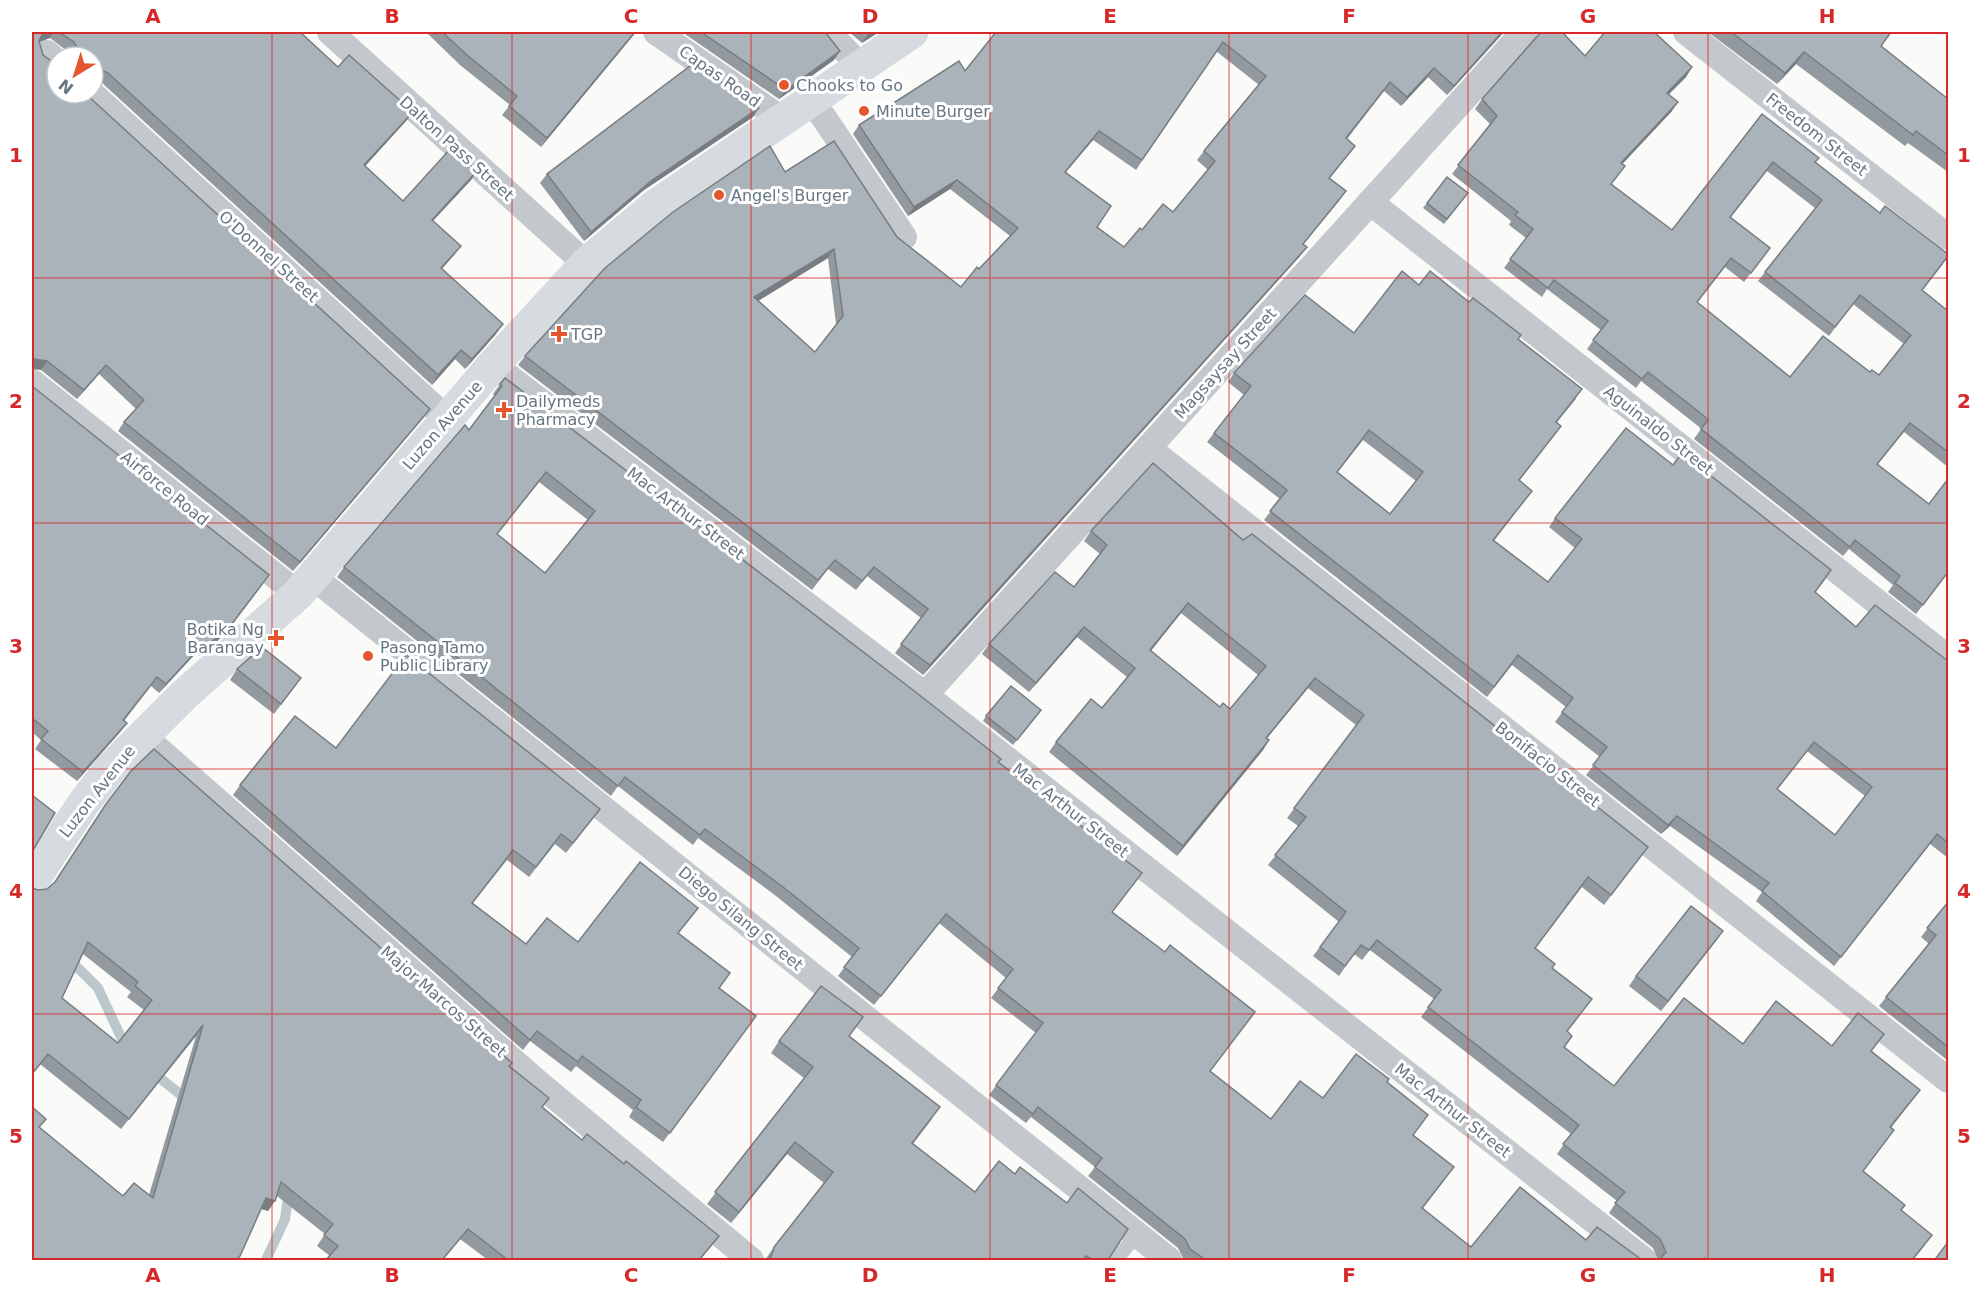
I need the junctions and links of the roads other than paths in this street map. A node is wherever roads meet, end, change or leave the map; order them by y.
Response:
1 (330, 32) edge
2 (656, 32) edge
3 (828, 32) edge
4 (912, 32) edge
5 (1524, 32) edge
6 (1686, 32) edge
7 (861, 66) junction
8 (812, 100) junction
9 (104, 105) edge
10 (783, 120) junction
11 (1370, 202) junction
12 (904, 237) dead end
13 (1948, 237) edge
14 (586, 264) junction
15 (493, 365) junction
16 (32, 382) edge
17 (447, 419) junction
18 (1148, 448) junction
19 (305, 585) junction
20 (1948, 658) edge
21 (925, 695) junction
22 (142, 735) junction
23 (32, 882) edge
24 (1948, 1080) edge
25 (1137, 1234) junction
26 (722, 1252) edge
27 (751, 1260) edge
28 (1116, 1260) edge
29 (1169, 1260) edge
30 (1644, 1260) edge

1 - 14 street, Dalton Pass Street
2 - 10 street, Capas Road
3 - 7 street
4 - 7 main road, Luzon Avenue
5 - 11 street, Magsaysay Street
6 - 13 street, Freedom Street
7 - 8 main road, Luzon Avenue
8 - 10 main road, Luzon Avenue
8 - 12 street
9 - 17 street, O'Donnel Street
10 - 14 main road, Luzon Avenue
11 - 18 street, Magsaysay Street
11 - 20 street, Aguinaldo Street
14 - 15 main road, Luzon Avenue
15 - 17 main road, Luzon Avenue
15 - 21 street, Mac Arthur Street
16 - 19 street, Airforce Road
17 - 19 main road, Luzon Avenue
18 - 21 street, Magsaysay Street
18 - 24 street, Bonifacio Street
19 - 22 main road, Luzon Avenue
19 - 25 street, Diego Silang Street
21 - 30 street, Mac Arthur Street
22 - 23 main road, Luzon Avenue
22 - 26 street, Major Marcos Street
25 - 28 lane
25 - 29 street, Diego Silang Street
26 - 27 street, Major Marcos Street

